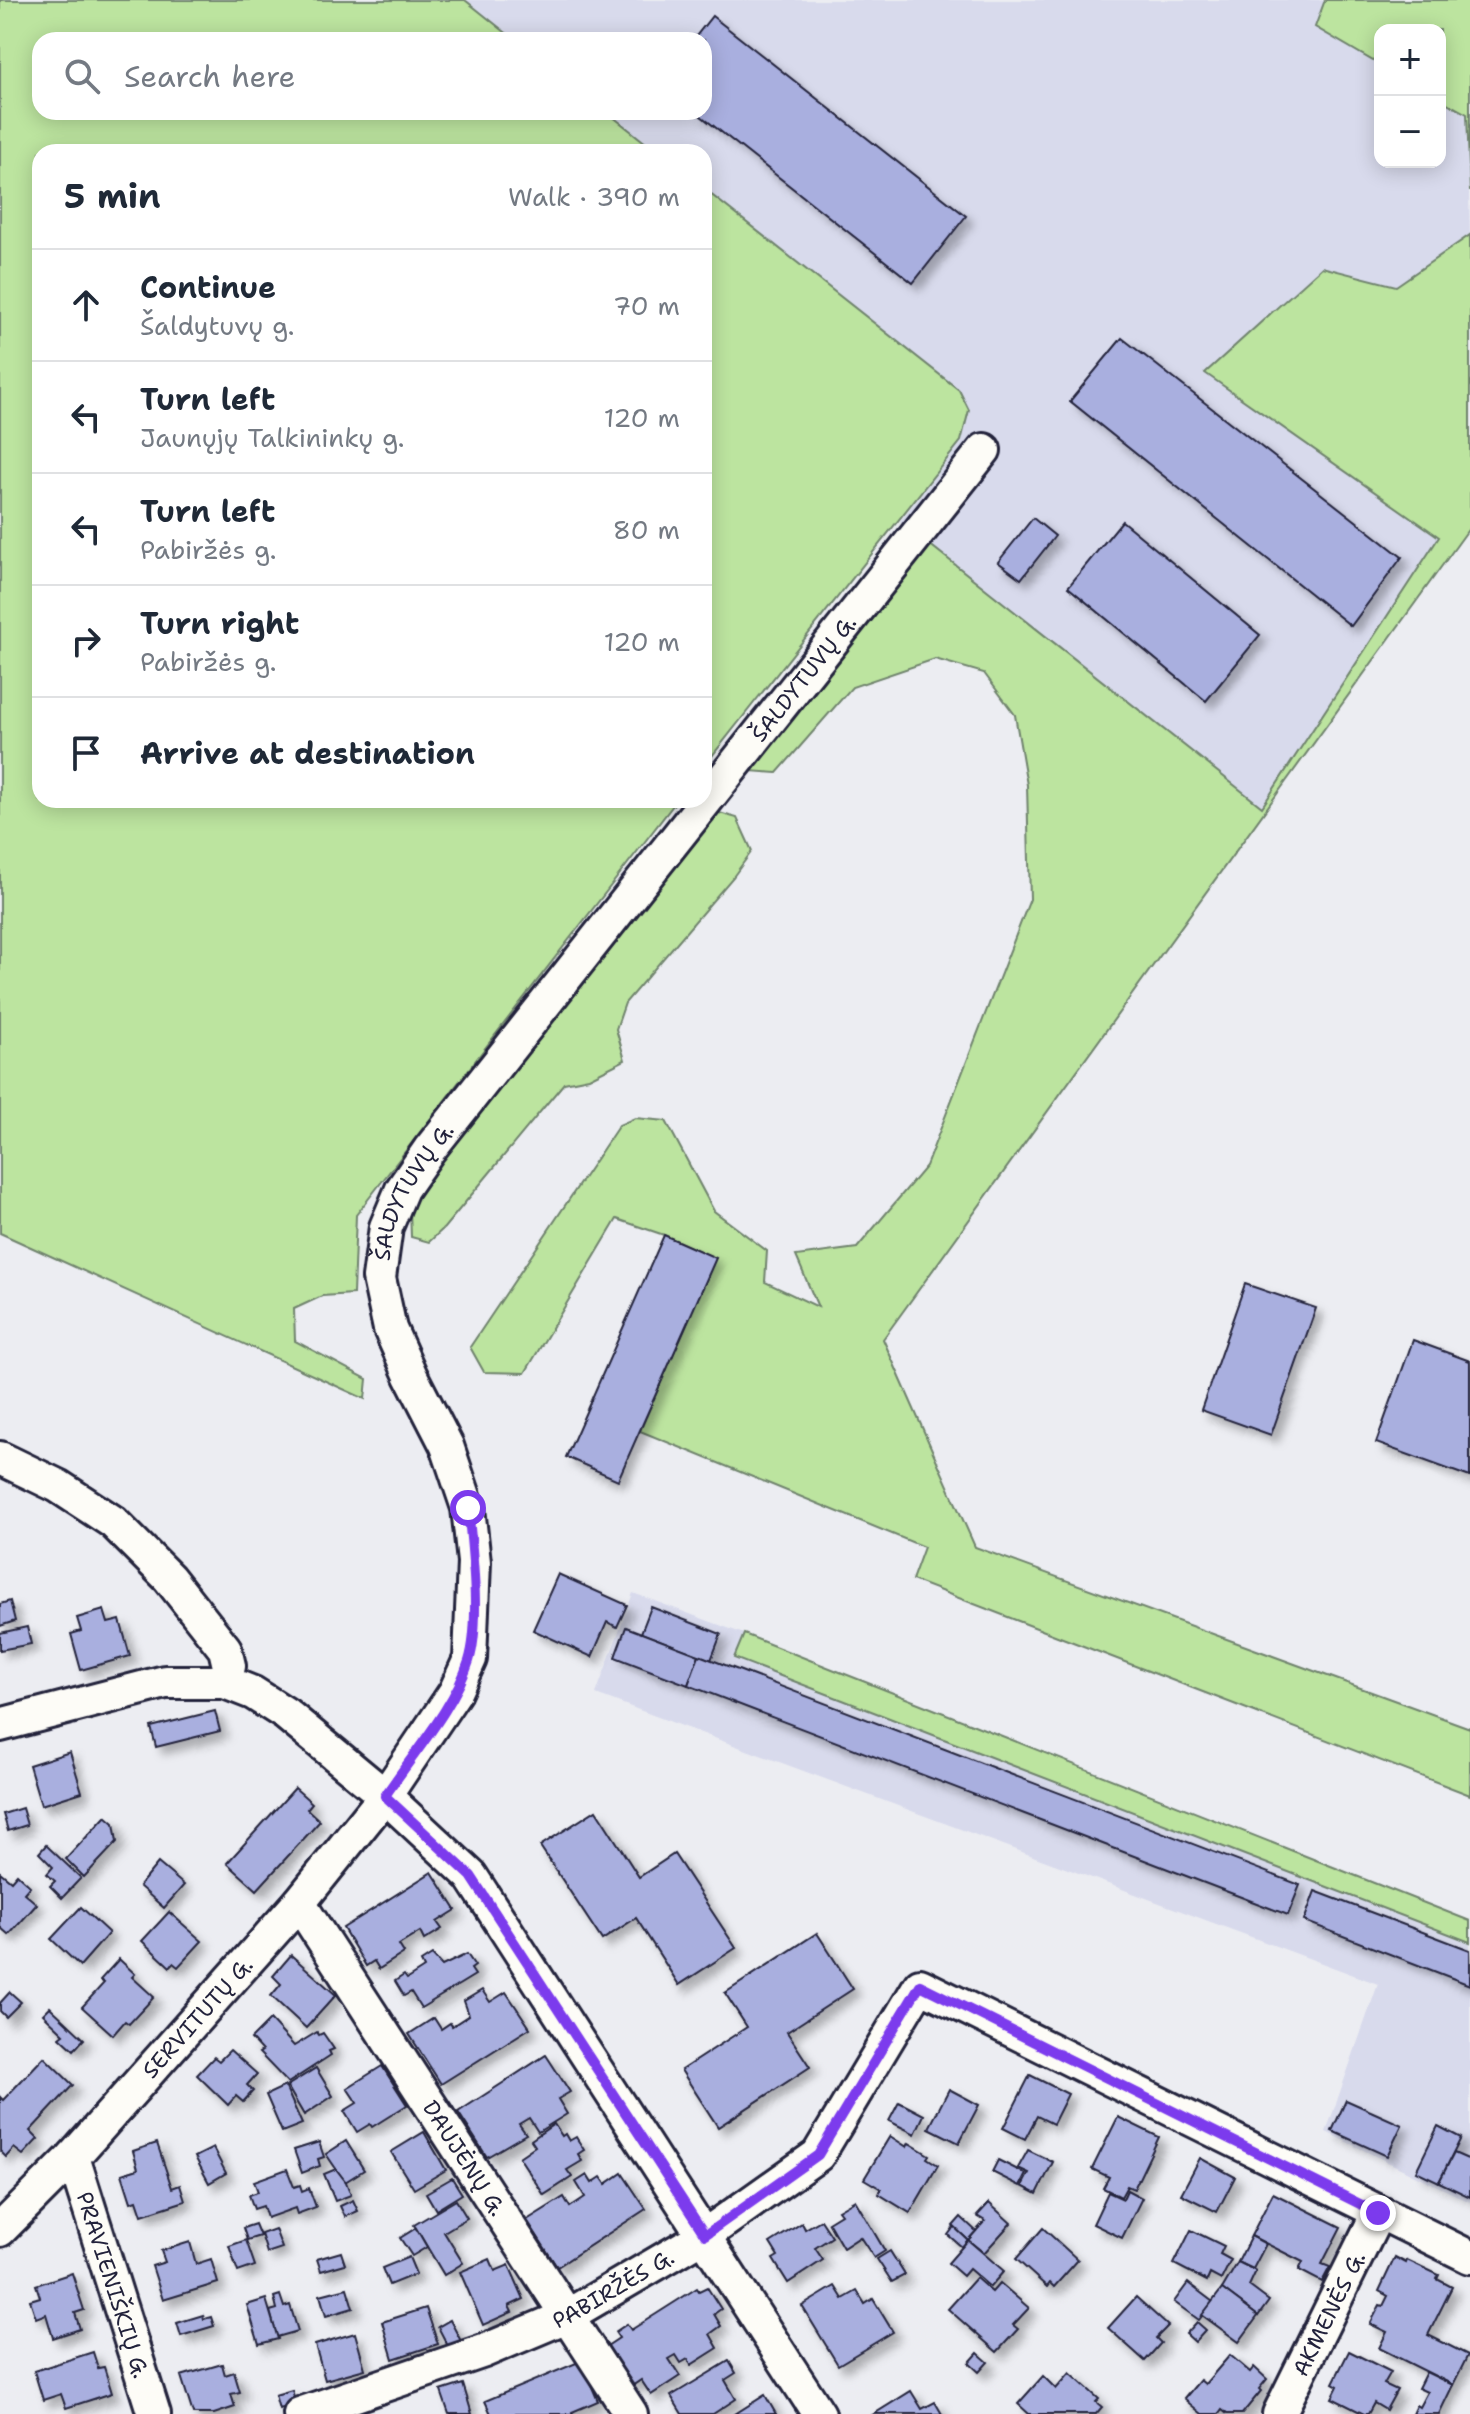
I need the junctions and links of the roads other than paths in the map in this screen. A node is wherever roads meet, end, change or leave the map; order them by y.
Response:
1 (984, 450) dead end
2 (712, 793) edge
3 (700, 808) edge
4 (0, 1458) edge
5 (225, 1682) junction
6 (0, 1725) edge
7 (385, 1796) junction
8 (299, 1903) junction
9 (73, 2157) junction
10 (1378, 2213) junction
11 (0, 2230) edge
12 (705, 2235) junction
13 (1470, 2257) edge
14 (567, 2316) junction
15 (154, 2414) edge
16 (300, 2414) edge
17 (631, 2414) edge
18 (819, 2414) edge
19 (1279, 2414) edge

1 - 2 street, ŠALDYTUVŲ G.
3 - 7 street, ŠALDYTUVŲ G.
4 - 5 street
5 - 6 street
5 - 7 street
7 - 8 street, SERVITUTŲ G.
7 - 12 street
8 - 9 street, SERVITUTŲ G.
8 - 14 street, DAUJĖNŲ G.
9 - 11 street, SERVITUTŲ G.
9 - 15 street, PRAVIENIŠKIŲ G.
10 - 12 street, PABIRŽĖS G.
10 - 13 street, PABIRŽĖS G.
10 - 19 street, AKMENĖS G.
12 - 14 street, PABIRŽĖS G.
12 - 18 street
14 - 16 street, PABIRŽĖS G.
14 - 17 street, DAUJĖNŲ G.

